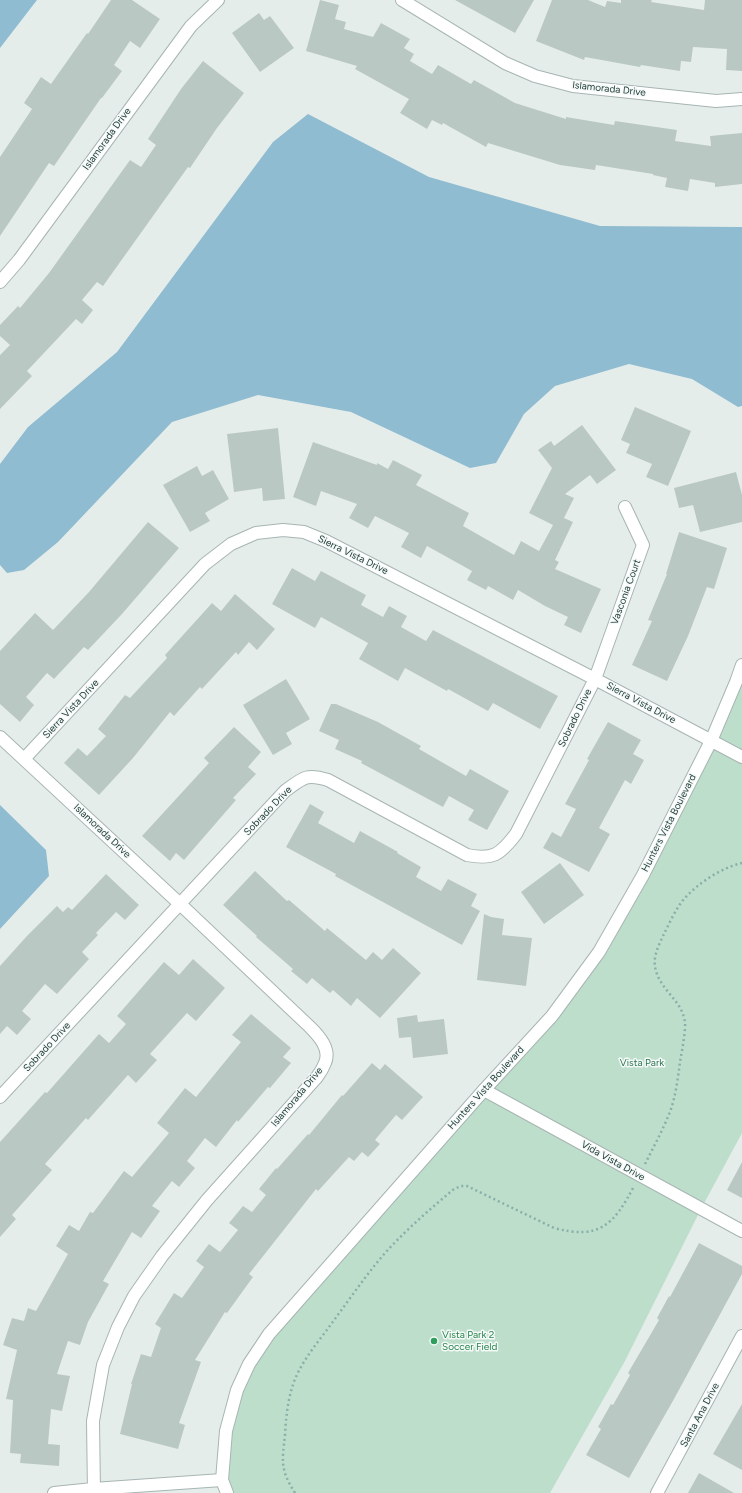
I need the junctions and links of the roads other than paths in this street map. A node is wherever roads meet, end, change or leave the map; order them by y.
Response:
1 (218, 0) edge
2 (402, 0) edge
3 (742, 99) edge
4 (0, 282) edge
5 (625, 507) dead end
6 (742, 665) edge
7 (595, 679) junction
8 (0, 737) edge
9 (712, 741) junction
10 (742, 757) edge
11 (24, 759) junction
12 (180, 904) junction
13 (484, 1090) junction
14 (0, 1097) edge
15 (742, 1231) edge
16 (742, 1336) edge
17 (222, 1480) junction
18 (93, 1491) edge
19 (54, 1493) edge
20 (227, 1493) edge
21 (657, 1493) edge

1 - 4 street, Islamorada Drive
2 - 3 street, Islamorada Drive
5 - 7 street, Vasconia Court
6 - 9 street, Hunters Vista Boulevard
7 - 9 street, Sierra Vista Drive
7 - 11 street, Sierra Vista Drive
7 - 12 street, Sobrado Drive
8 - 11 street, Islamorada Drive
9 - 10 street, Sierra Vista Drive
9 - 13 street, Hunters Vista Boulevard
11 - 12 street, Islamorada Drive
12 - 14 street, Sobrado Drive
12 - 18 street, Islamorada Drive
13 - 15 street, Vida Vista Drive
13 - 17 street, Hunters Vista Boulevard
16 - 21 street, Santa Ana Drive
17 - 18 street
17 - 20 street, Hunters Vista Boulevard
18 - 19 street

